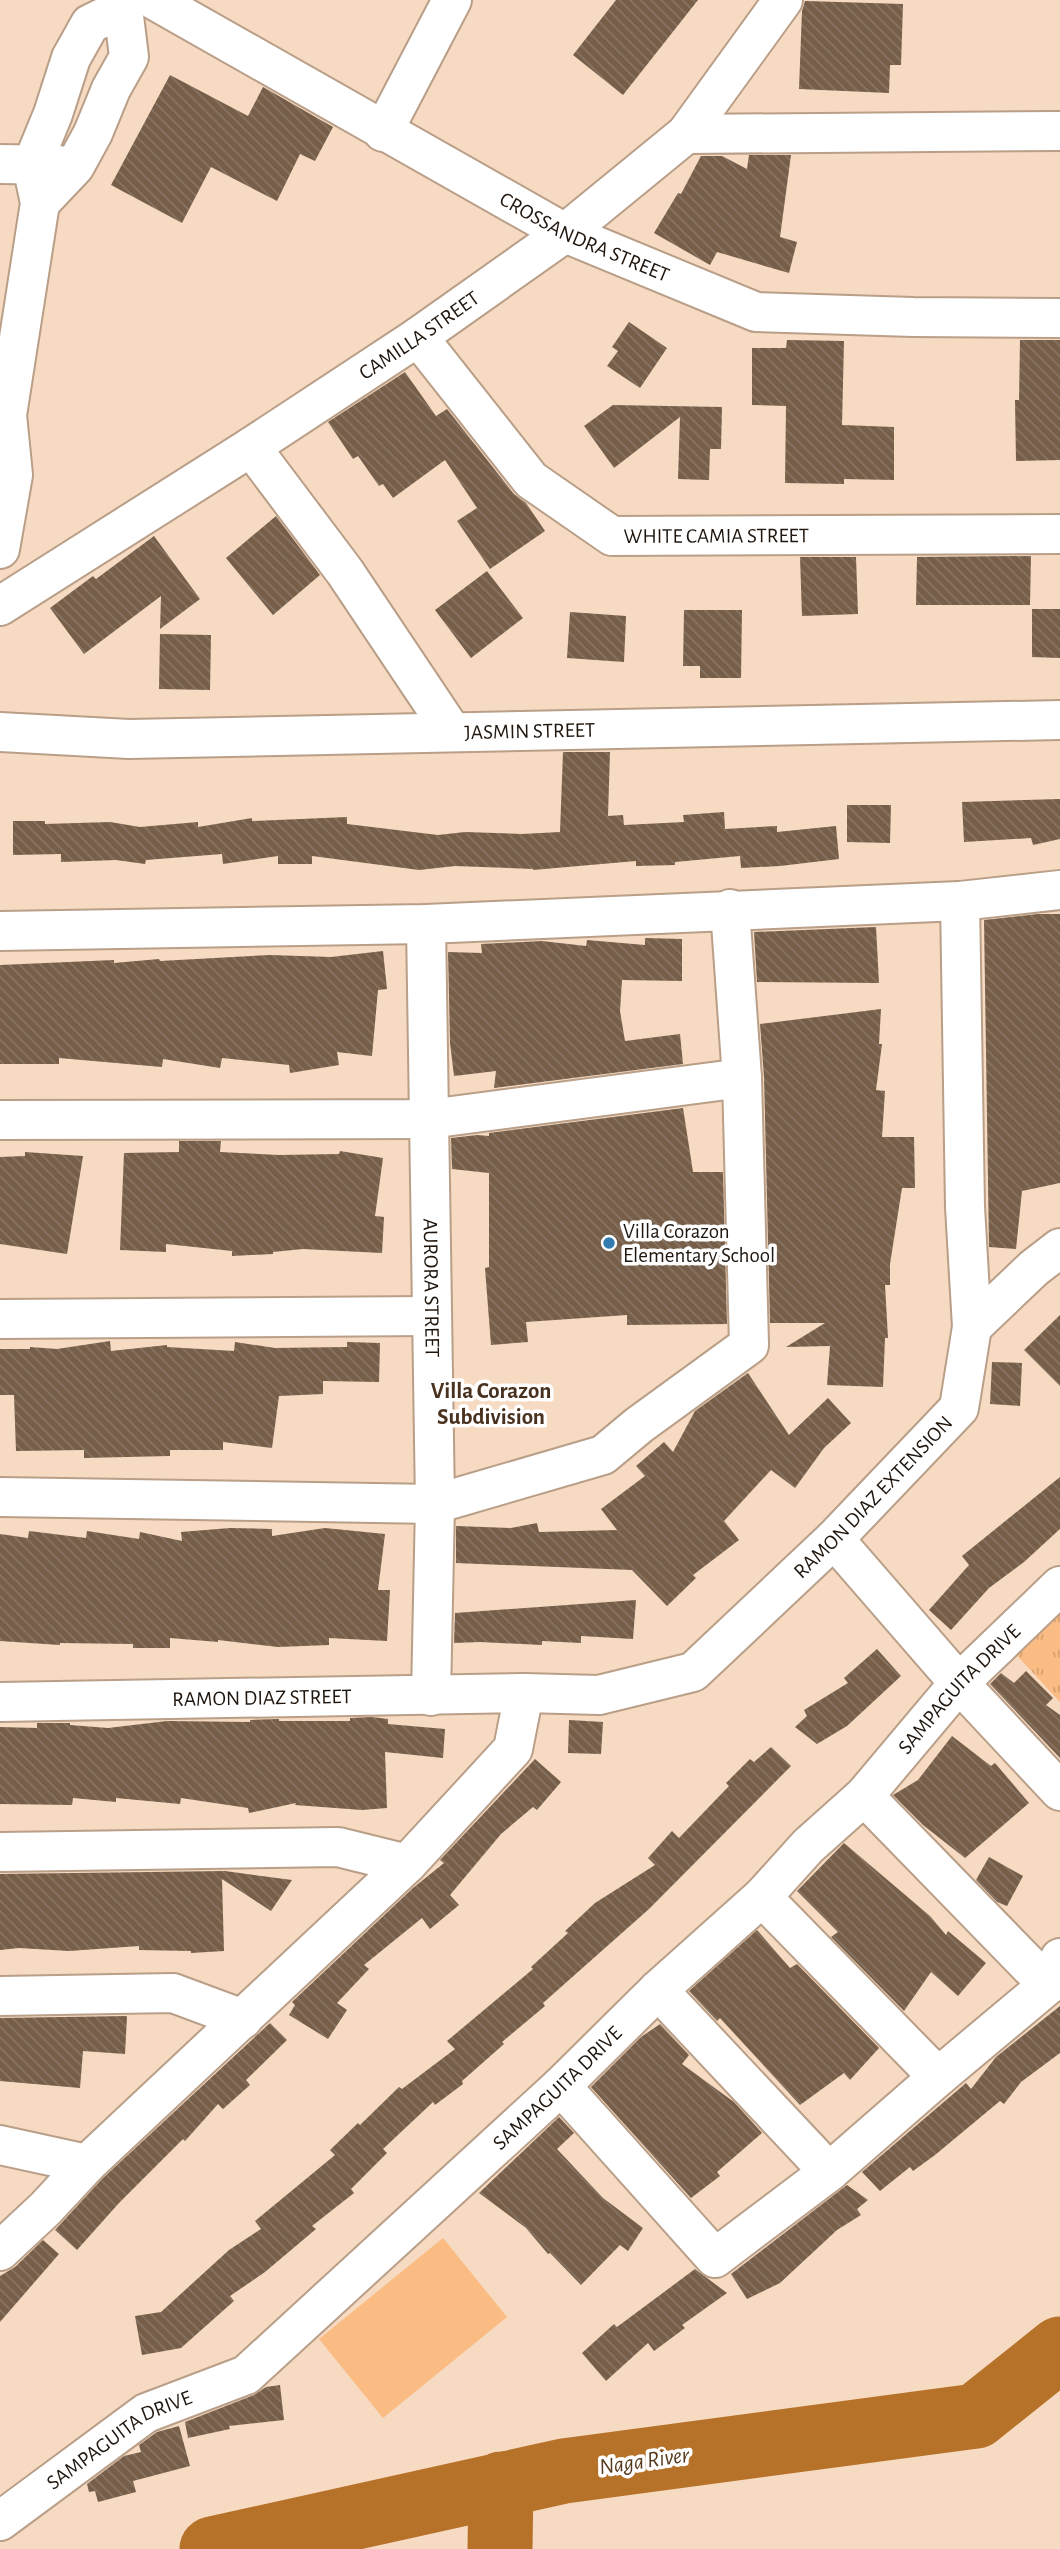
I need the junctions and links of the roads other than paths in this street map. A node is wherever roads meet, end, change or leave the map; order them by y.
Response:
1 (452, 0) edge
2 (783, 0) edge
3 (135, 3) edge
4 (1060, 131) edge
5 (383, 132) junction
6 (686, 134) junction
7 (16, 165) edge
8 (75, 166) junction
9 (40, 203) junction
10 (565, 233) junction
11 (1060, 318) edge
12 (418, 337) junction
13 (4, 415) edge
14 (251, 447) junction
15 (1060, 534) edge
16 (0, 549) edge
17 (0, 606) edge
18 (1060, 720) edge
19 (0, 732) edge
20 (452, 732) junction
21 (1060, 890) edge
22 (960, 901) junction
23 (730, 909) junction
24 (426, 923) junction
25 (0, 931) edge
26 (742, 1078) junction
27 (429, 1119) junction
28 (0, 1120) edge
29 (1060, 1248) edge
30 (430, 1316) junction
31 (0, 1319) edge
32 (972, 1327) junction
33 (0, 1497) edge
34 (435, 1504) junction
35 (834, 1538) junction
36 (1060, 1586) edge
37 (959, 1683) junction
38 (524, 1693) junction
39 (431, 1696) junction
40 (0, 1702) edge
41 (1060, 1791) edge
42 (864, 1796) junction
43 (0, 1852) edge
44 (407, 1864) junction
45 (762, 1897) junction
46 (1054, 1972) edge
47 (658, 1990) junction
48 (0, 1996) edge
49 (243, 2019) junction
50 (938, 2077) junction
51 (561, 2086) junction
52 (0, 2146) edge
53 (87, 2164) junction
54 (829, 2172) junction
55 (0, 2251) edge
56 (0, 2521) edge

1 - 5 street
2 - 6 street, CAMILLA STREET
3 - 5 street, CROSSANDRA STREET
3 - 7 street
3 - 8 street
4 - 6 street
5 - 10 street, CROSSANDRA STREET
6 - 10 street, CAMILLA STREET
7 - 8 street
7 - 9 street
8 - 9 street
9 - 13 street
10 - 11 street, CROSSANDRA STREET
10 - 12 street, CAMILLA STREET
12 - 14 street, CAMILLA STREET
12 - 15 street, WHITE CAMIA STREET
13 - 16 street
14 - 17 street, CAMILLA STREET
14 - 20 street
18 - 20 street, JASMIN STREET
19 - 20 street, JASMIN STREET
21 - 22 street
22 - 23 street
22 - 32 street, RAMON DIAZ EXTENSION
23 - 24 street
23 - 26 street
24 - 25 street
24 - 27 street, AURORA STREET
26 - 27 street
26 - 34 street
27 - 28 street
27 - 30 street, AURORA STREET
29 - 32 street
30 - 31 street
30 - 34 street, AURORA STREET
32 - 35 street, RAMON DIAZ EXTENSION
33 - 34 street
34 - 39 street, AURORA STREET
35 - 37 street
35 - 38 street, RAMON DIAZ EXTENSION
36 - 37 street, SAMPAGUITA DRIVE
37 - 41 street
37 - 42 street, SAMPAGUITA DRIVE
38 - 39 street, RAMON DIAZ STREET
38 - 44 street
39 - 40 street, RAMON DIAZ STREET
42 - 45 street, SAMPAGUITA DRIVE
42 - 46 street
43 - 44 street
44 - 49 street
45 - 47 street, SAMPAGUITA DRIVE
45 - 50 street
46 - 50 street
47 - 51 street, SAMPAGUITA DRIVE
47 - 54 street
48 - 49 street
49 - 53 street
50 - 54 street
51 - 54 street
51 - 56 street, SAMPAGUITA DRIVE
52 - 53 street
53 - 55 street

